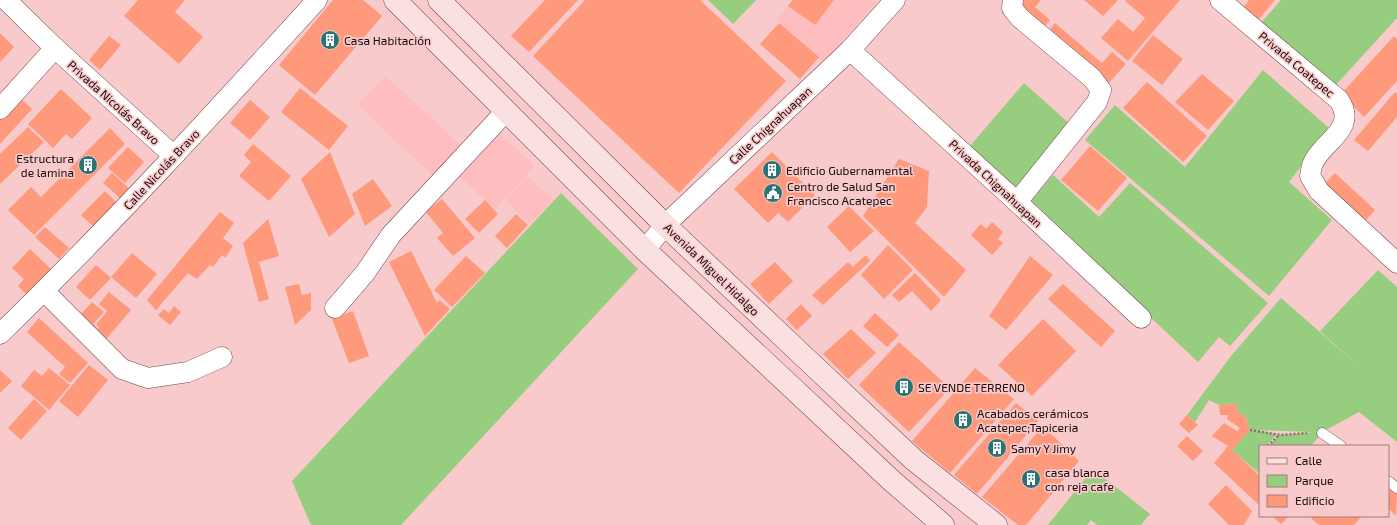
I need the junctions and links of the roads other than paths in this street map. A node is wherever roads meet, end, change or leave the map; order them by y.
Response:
1 (6, 0) edge
2 (317, 0) edge
3 (395, 0) edge
4 (439, 0) edge
5 (895, 0) edge
6 (1013, 0) edge
7 (1220, 0) edge
8 (55, 48) junction
9 (850, 50) junction
10 (0, 109) edge
11 (506, 111) junction
12 (174, 156) junction
13 (1017, 202) junction
14 (665, 225) junction
15 (645, 250) junction
16 (1397, 263) edge
17 (44, 291) junction
18 (335, 308) dead end
19 (1141, 318) dead end
20 (0, 334) edge
21 (222, 357) dead end
22 (1322, 432) road end
23 (1340, 445) edge
24 (1389, 482) edge
25 (1397, 488) edge
26 (943, 525) edge
27 (996, 525) edge

1 - 8 street, Privada Nicolás Bravo
2 - 12 street, Calle Nicolás Bravo
3 - 11 main road
4 - 14 main road, Avenida Miguel Hidalgo
5 - 9 street, Calle Chignahuapan
6 - 13 street
7 - 16 street, Privada Coatepec
8 - 10 street
8 - 12 street, Privada Nicolás Bravo
9 - 13 street, Privada Chignahuapan
9 - 14 street, Calle Chignahuapan
11 - 15 main road
11 - 18 street
12 - 17 street, Calle Nicolás Bravo
13 - 19 street, Privada Chignahuapan
14 - 15 street, Calle Chignahuapan
14 - 27 main road, Avenida Miguel Hidalgo
15 - 26 main road
17 - 20 street, Calle Nicolás Bravo
17 - 21 street
22 - 23 lane
24 - 25 lane

